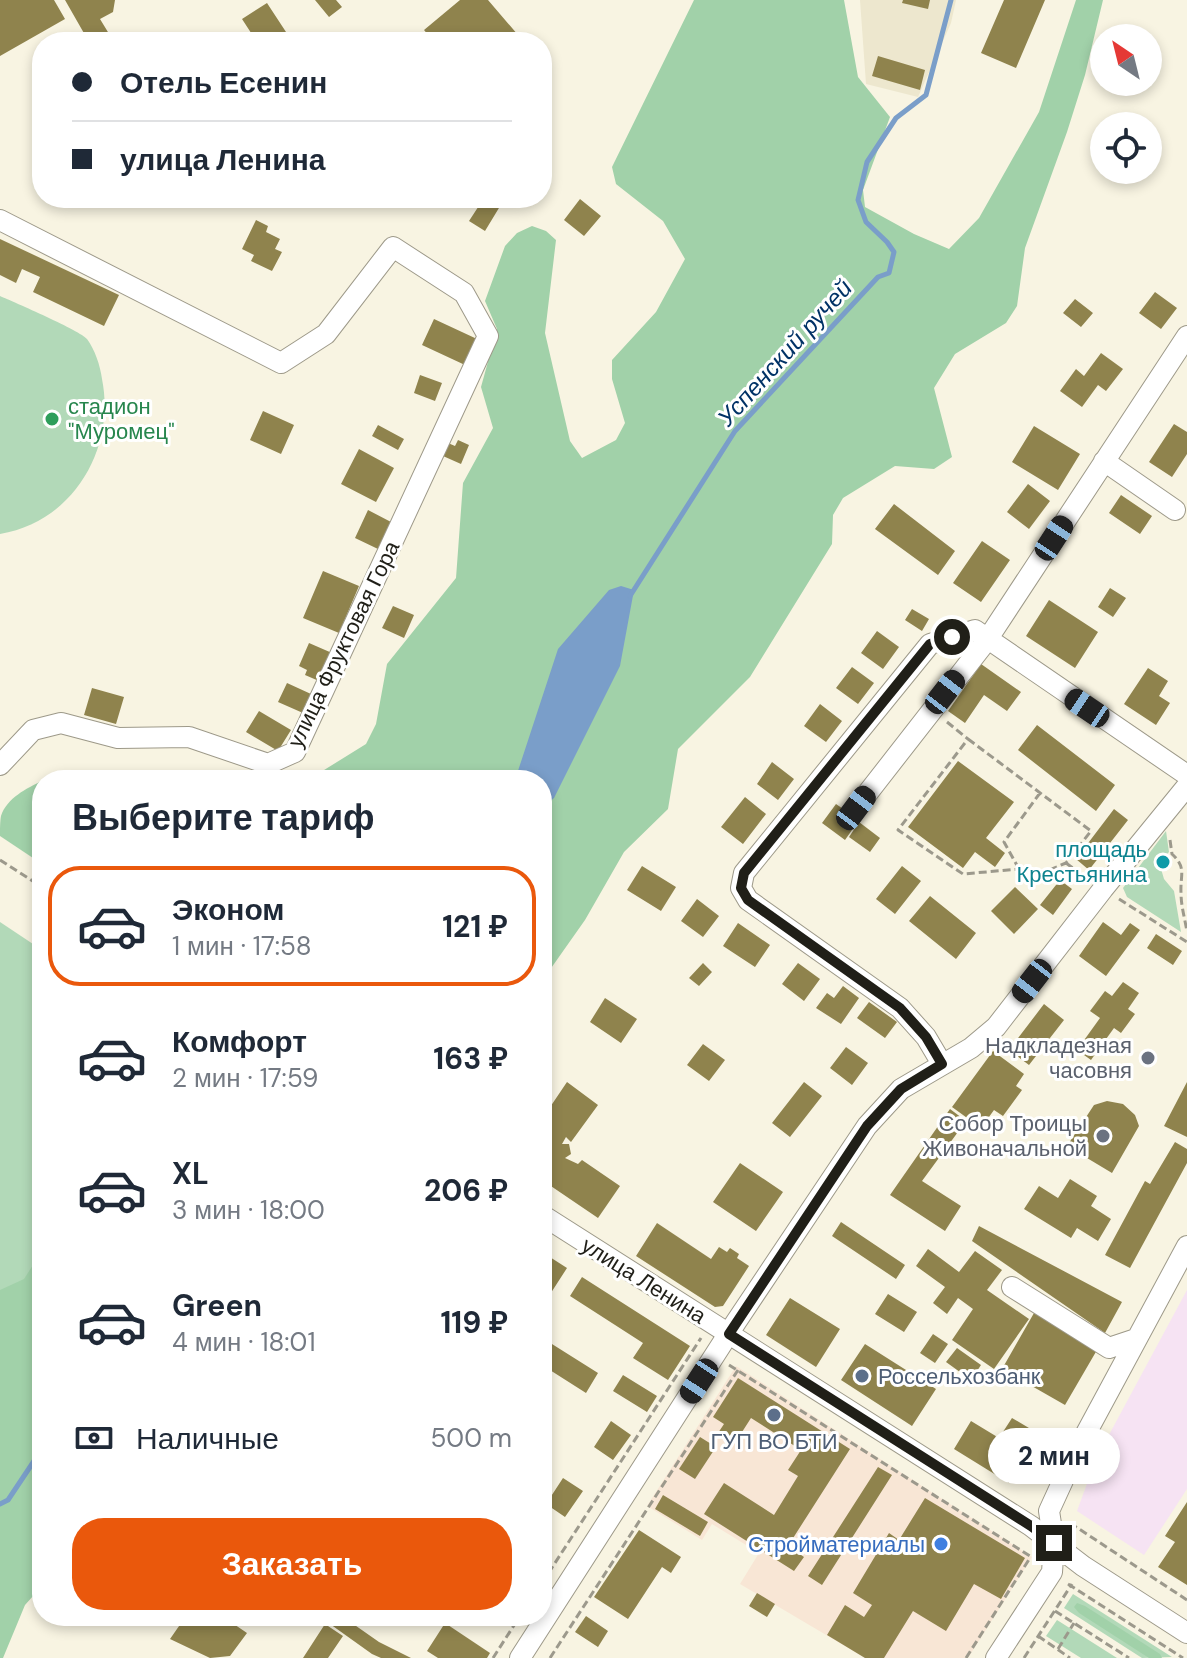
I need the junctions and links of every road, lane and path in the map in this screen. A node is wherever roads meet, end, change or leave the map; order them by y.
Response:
1 (0, 220) edge
2 (1187, 336) edge
3 (1104, 461) junction
4 (1175, 510) dead end
5 (987, 640) junction
6 (939, 716) junction
7 (968, 739) junction
8 (0, 765) edge
9 (1187, 775) edge
10 (1187, 786) edge
11 (1040, 793) junction
12 (856, 808) dead end
13 (1166, 813) junction
14 (0, 860) edge
15 (1066, 863) junction
16 (1019, 869) junction
17 (32, 881) edge
18 (1187, 888) edge
19 (1103, 889) junction
20 (1180, 889) junction
21 (1187, 932) edge
22 (1187, 942) edge
23 (942, 1064) junction
24 (552, 1221) edge
25 (1187, 1246) edge
26 (1012, 1287) dead end
27 (711, 1322) junction
28 (729, 1334) junction
29 (1136, 1339) junction
30 (715, 1356) junction
31 (738, 1370) junction
32 (1049, 1511) junction
33 (1054, 1543) junction
34 (1031, 1557) junction
35 (1083, 1566) junction
36 (552, 1568) edge
37 (1052, 1572) junction
38 (1071, 1585) junction
39 (1187, 1600) edge
40 (552, 1608) edge
41 (1055, 1611) junction
42 (1074, 1623) junction
43 (514, 1626) edge
44 (541, 1626) edge
45 (1187, 1633) edge
46 (1038, 1636) junction
47 (1058, 1649) junction
48 (493, 1658) edge
49 (520, 1658) edge
50 (550, 1658) edge
51 (966, 1658) edge
52 (996, 1658) edge
53 (1024, 1658) edge
54 (1070, 1658) edge
55 (1129, 1658) edge
56 (1181, 1658) edge

1 - 8 street, улица Фруктовая Гора
2 - 3 street
3 - 4 street
3 - 5 street
5 - 6 street
5 - 9 street
5 - 23 street
6 - 7 path
6 - 12 street
7 - 11 path
7 - 16 path
10 - 13 street
11 - 15 path
11 - 16 path
13 - 19 street
13 - 20 path
14 - 17 path
15 - 16 path
15 - 19 path
18 - 20 path
19 - 22 path
19 - 23 street
20 - 21 path
23 - 28 street
24 - 27 street, улица Ленина
25 - 29 street
26 - 29 street
27 - 28 street, улица Ленина
27 - 36 path
28 - 30 street
28 - 33 street, улица Ленина
29 - 32 street
30 - 31 path
30 - 40 street
31 - 34 path
31 - 50 path
32 - 33 street
32 - 39 path
33 - 35 street, улица Ленина
33 - 37 street
34 - 37 path
34 - 51 path
35 - 38 path
35 - 45 street, улица Ленина
37 - 38 path
37 - 52 street
38 - 41 path
38 - 56 path
41 - 42 path
41 - 46 path
42 - 47 path
42 - 55 path
43 - 48 path
44 - 49 street
46 - 47 path
46 - 53 path
47 - 54 path

